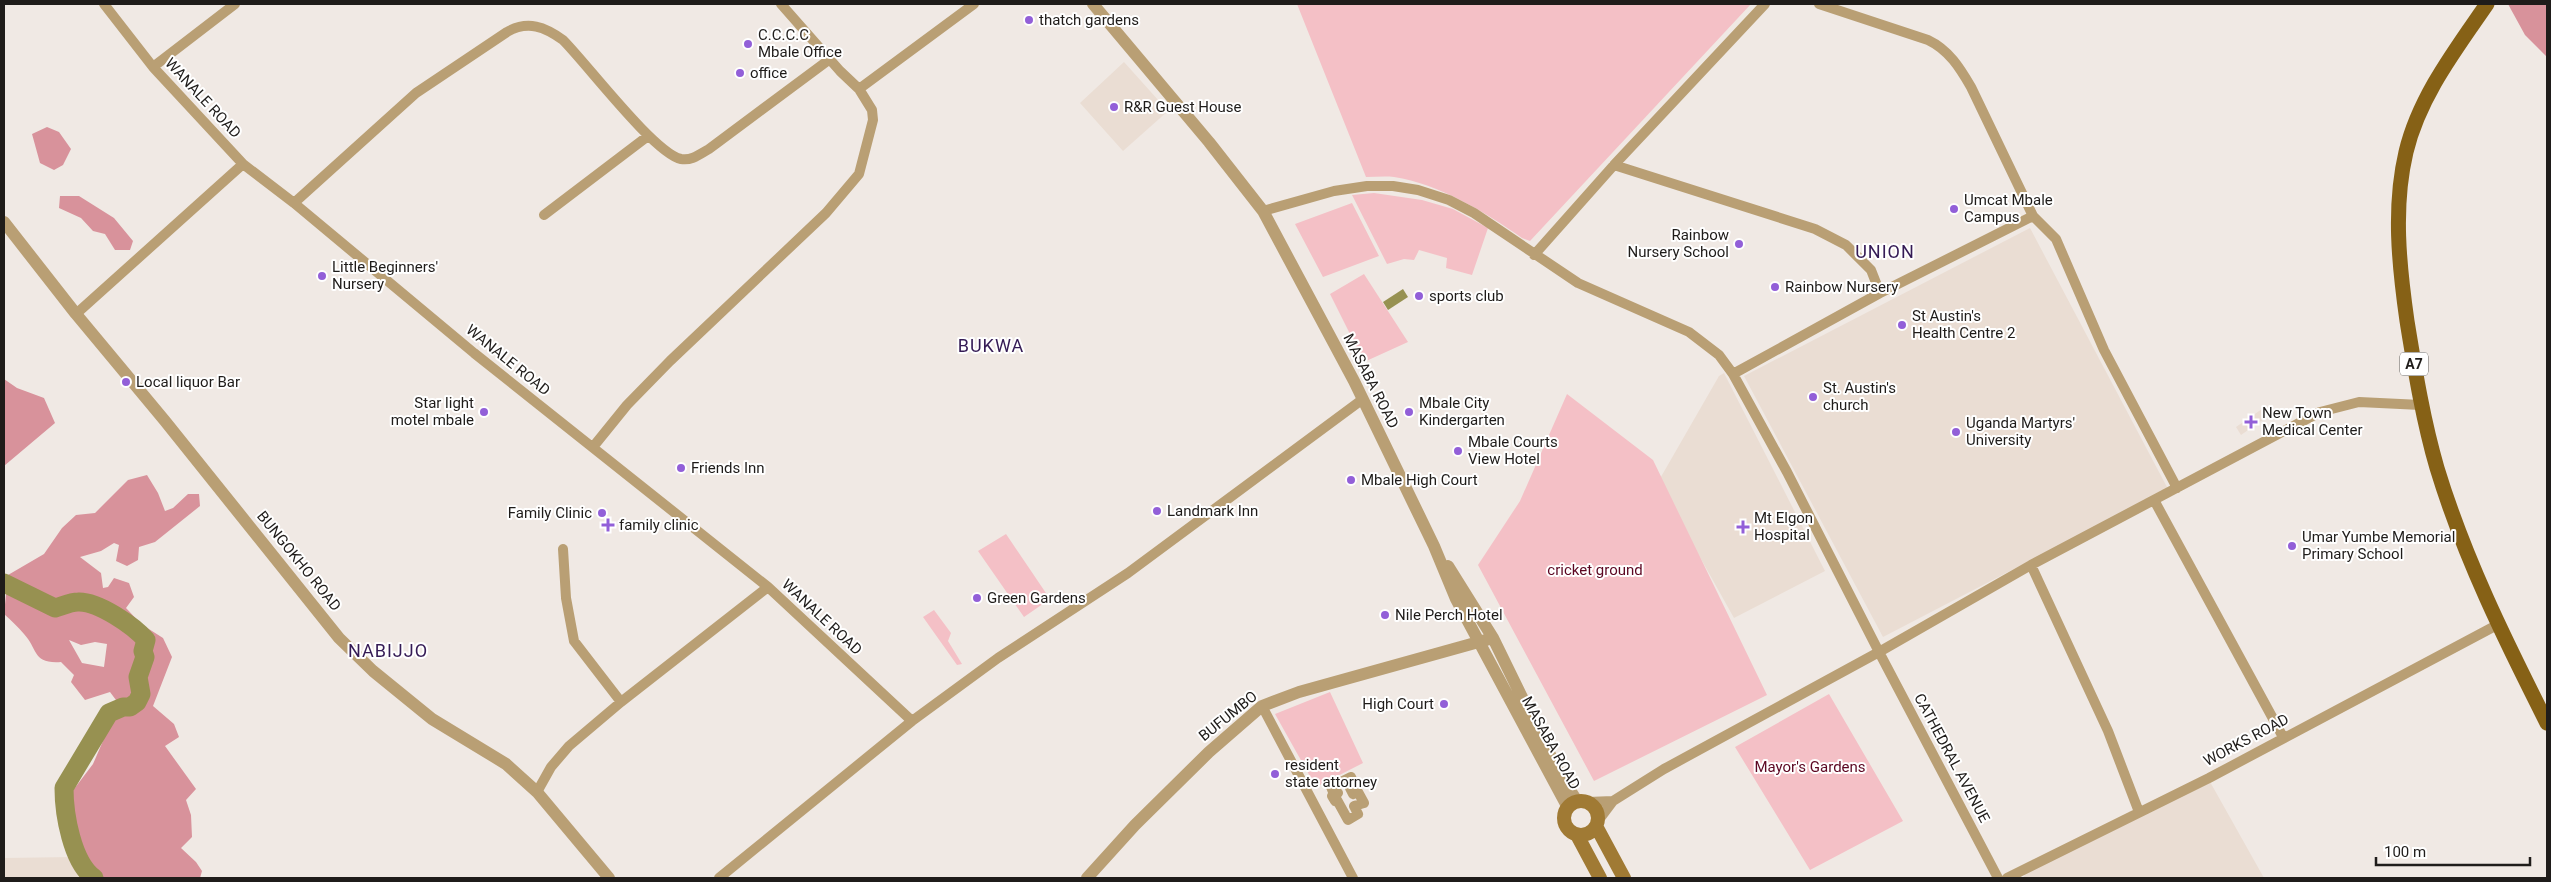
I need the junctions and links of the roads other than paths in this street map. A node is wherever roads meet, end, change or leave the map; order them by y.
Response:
1 (104, 4) edge
2 (236, 4) edge
3 (781, 4) edge
4 (974, 4) edge
5 (1093, 4) edge
6 (1765, 4) edge
7 (1819, 4) edge
8 (2487, 4) edge
9 (830, 60) junction
10 (153, 67) junction
11 (859, 90) junction
12 (648, 136) junction
13 (243, 164) junction
14 (1614, 165) junction
15 (294, 203) junction
16 (1263, 211) junction
17 (544, 216) dead end
18 (2034, 216) junction
19 (4, 222) edge
20 (1534, 254) junction
21 (1880, 293) junction
22 (76, 314) junction
23 (1733, 374) junction
24 (1363, 399) junction
25 (2421, 405) junction
26 (593, 446) junction
27 (2177, 488) junction
28 (2154, 500) junction
29 (1434, 546) junction
30 (563, 549) dead end
31 (2031, 565) junction
32 (768, 587) junction
33 (2497, 625) junction
34 (1493, 638) junction
35 (1479, 643) junction
36 (1878, 652) junction
37 (621, 702) junction
38 (1262, 706) junction
39 (912, 721) junction
40 (2547, 723) edge
41 (2283, 737) junction
42 (1351, 777) joint
43 (537, 792) junction
44 (1613, 801) junction
45 (1578, 803) junction
46 (2139, 812) junction
47 (1597, 824) junction
48 (1577, 835) junction
49 (2014, 877) edge
50 (609, 878) edge
51 (719, 878) edge
52 (1087, 878) edge
53 (1353, 878) edge
54 (1600, 878) edge
55 (1624, 878) edge
56 (1998, 878) edge

1 - 10 street, WANALE ROAD
2 - 10 street
3 - 9 street
4 - 11 street
5 - 16 street, MASABA ROAD
6 - 14 street
7 - 18 street
8 - 25 main road, A7
9 - 11 street
9 - 12 street
10 - 13 street, WANALE ROAD
11 - 26 street
12 - 15 street
12 - 17 street
13 - 15 street, WANALE ROAD
13 - 22 street
14 - 20 street
14 - 21 street
15 - 26 street, WANALE ROAD
16 - 20 street, CATHEDRAL AVENUE
16 - 24 street, MASABA ROAD
18 - 21 street
18 - 27 street
19 - 22 street, BUNGOKHO ROAD
20 - 23 street, CATHEDRAL AVENUE
21 - 23 street
22 - 43 street, BUNGOKHO ROAD
23 - 36 street, CATHEDRAL AVENUE
24 - 29 street, MASABA ROAD
24 - 39 street
25 - 27 street
25 - 33 main road, A7
26 - 32 street, WANALE ROAD
27 - 28 street
28 - 31 street
28 - 41 street
29 - 34 street
29 - 35 street, MASABA ROAD
30 - 37 street
31 - 36 street
31 - 46 street
32 - 37 street
32 - 39 street, WANALE ROAD
33 - 40 main road, A7
33 - 41 street, WORKS ROAD
34 - 35 street, BUFUMBO
34 - 45 street
35 - 38 street, BUFUMBO
35 - 45 street, MASABA ROAD
36 - 44 street
36 - 56 street, CATHEDRAL AVENUE
37 - 43 street
38 - 52 street, BUFUMBO
38 - 53 street
39 - 51 street
41 - 46 street, WORKS ROAD
42 - 42 street
43 - 50 street, BUNGOKHO ROAD
44 - 45 street
44 - 47 street
45 - 47 main road
45 - 48 main road
46 - 49 street, WORKS ROAD
47 - 48 main road
47 - 55 main road
48 - 54 main road

